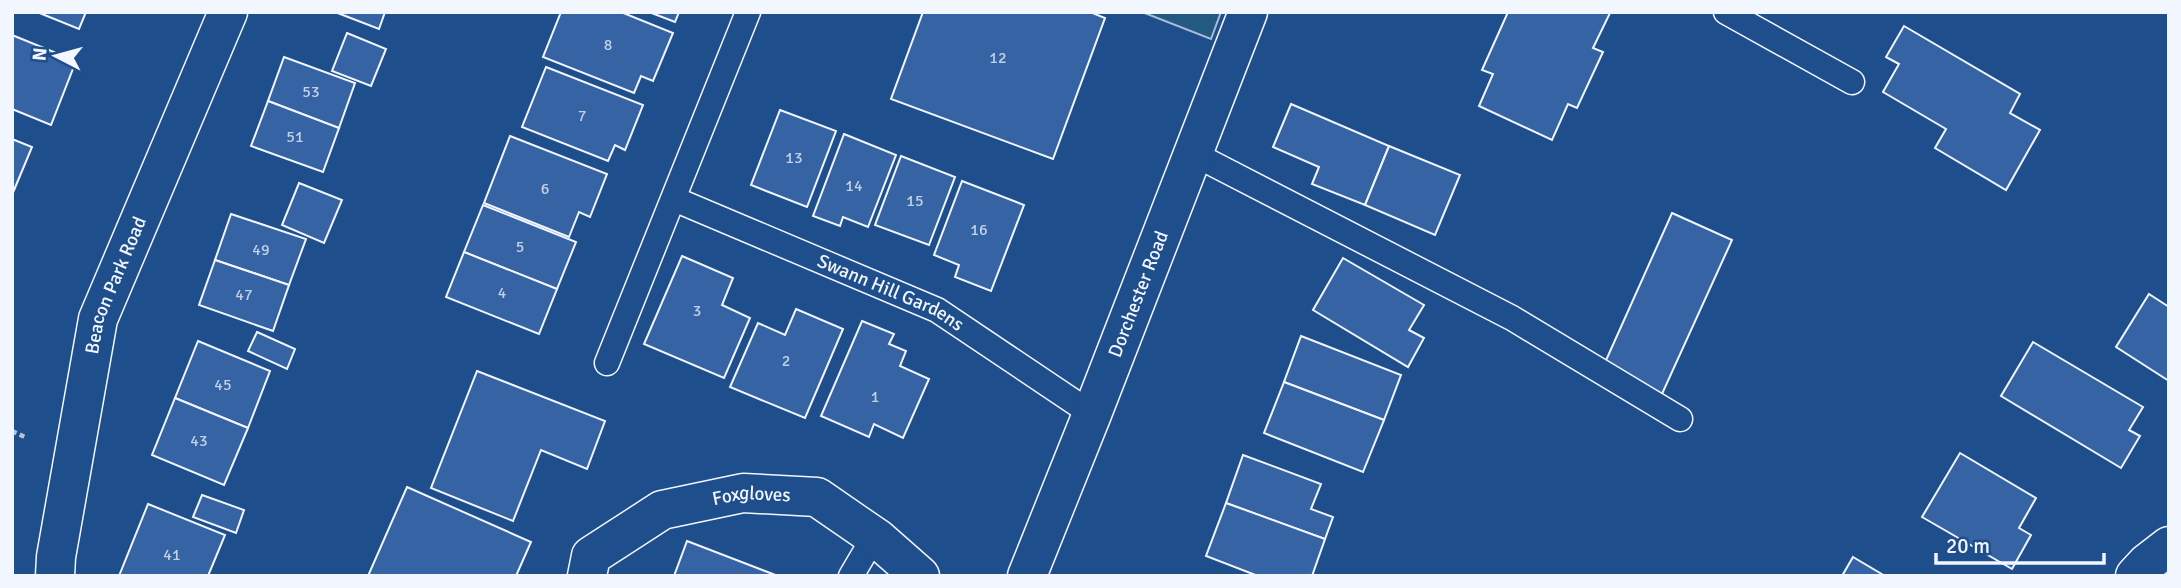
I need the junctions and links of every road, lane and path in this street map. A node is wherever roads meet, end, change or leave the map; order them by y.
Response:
1 (228, 12) edge
2 (748, 12) edge
3 (1248, 12) edge
4 (1726, 12) edge
5 (1852, 82) dead end
6 (1192, 153) junction
7 (674, 199) junction
8 (607, 363) dead end
9 (1092, 414) junction
10 (1680, 419) dead end
11 (874, 537) junction
12 (2169, 546) edge
13 (55, 576) edge
14 (587, 576) edge
15 (851, 576) edge
16 (920, 576) edge
17 (1027, 576) edge
18 (2135, 576) edge

1 - 13 street, Beacon Park Road
2 - 7 lane
3 - 6 street, Dorchester Road
4 - 5 lane
6 - 9 street, Dorchester Road
6 - 10 lane
7 - 8 lane
7 - 9 lane, Swann Hill Gardens
9 - 17 street, Dorchester Road
11 - 14 street, Foxgloves
11 - 15 lane
11 - 16 street, Foxgloves
12 - 18 street

